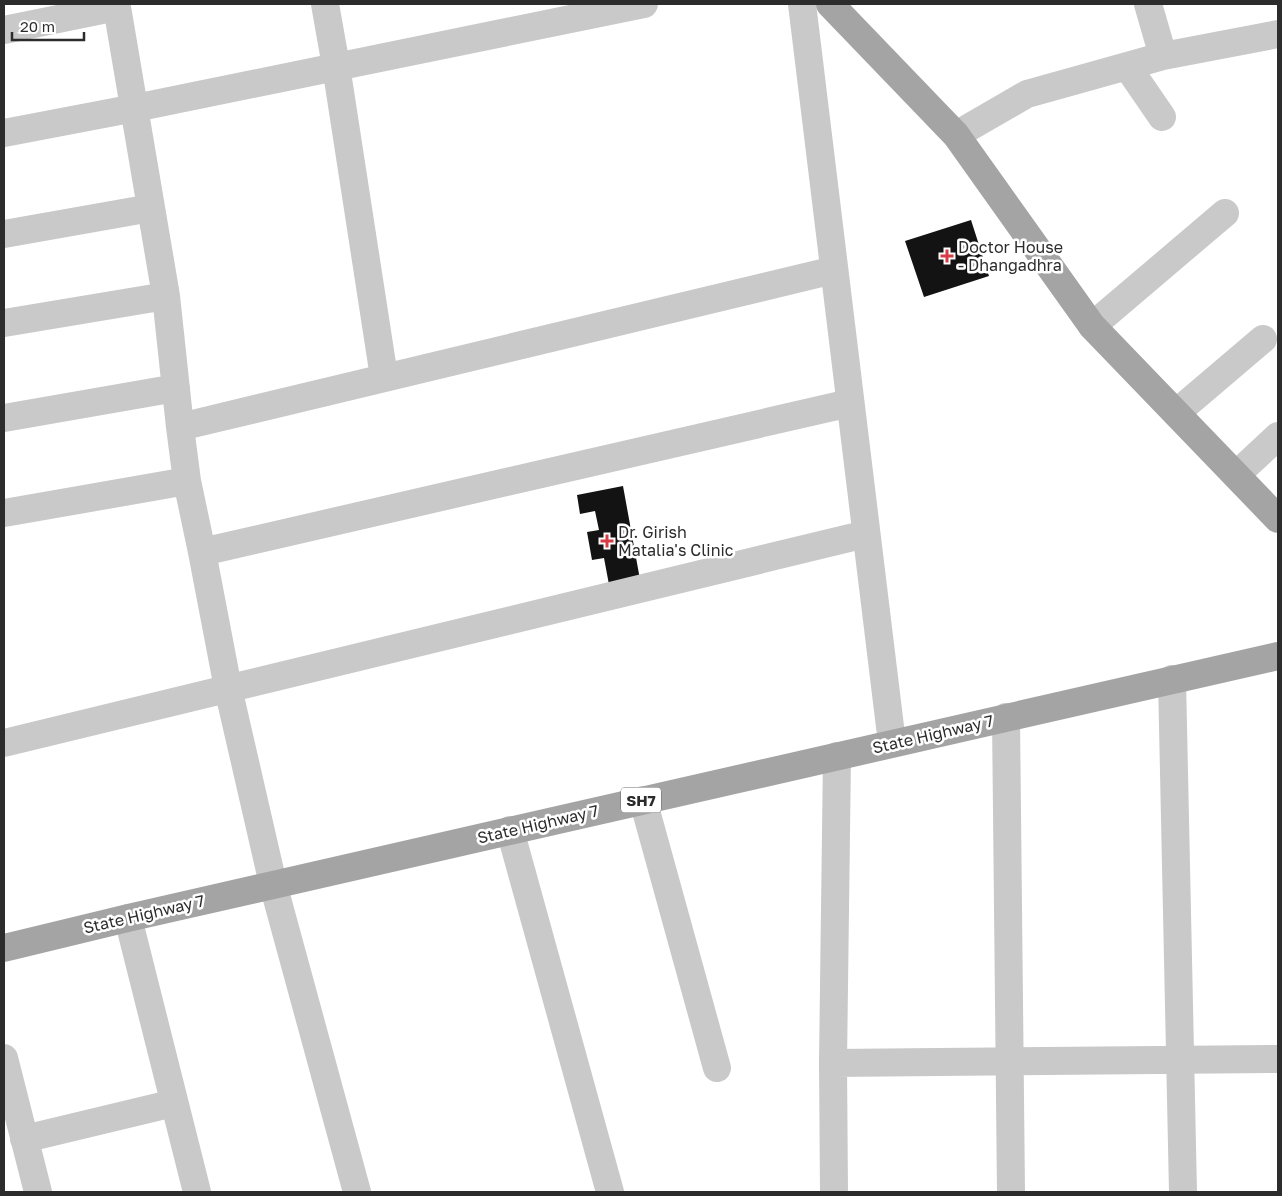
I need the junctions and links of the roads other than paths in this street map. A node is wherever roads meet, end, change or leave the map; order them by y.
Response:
1 (325, 4) edge
2 (644, 4) edge
3 (802, 4) edge
4 (830, 4) edge
5 (1148, 4) edge
6 (4, 30) edge
7 (1278, 34) edge
8 (1163, 56) junction
9 (336, 66) junction
10 (1127, 66) junction
11 (135, 108) junction
12 (1162, 117) dead end
13 (4, 133) edge
14 (956, 135) junction
15 (151, 208) junction
16 (1224, 212) dead end
17 (4, 234) edge
18 (834, 270) junction
19 (166, 296) junction
20 (4, 323) edge
21 (1092, 326) junction
22 (1263, 339) dead end
23 (384, 378) junction
24 (176, 388) junction
25 (850, 403) junction
26 (1176, 413) junction
27 (4, 418) edge
28 (180, 427) junction
29 (1278, 436) edge
30 (1236, 475) junction
31 (188, 481) junction
32 (4, 513) edge
33 (1278, 519) edge
34 (866, 534) junction
35 (202, 552) junction
36 (1278, 656) edge
37 (1172, 679) junction
38 (228, 688) junction
39 (1006, 717) junction
40 (4, 742) edge
41 (892, 743) junction
42 (837, 756) junction
43 (643, 800) junction
44 (510, 830) junction
45 (273, 884) junction
46 (128, 918) junction
47 (4, 948) edge
48 (4, 1058) edge
49 (1278, 1059) edge
50 (1180, 1060) junction
51 (1010, 1062) junction
52 (833, 1063) junction
53 (717, 1068) dead end
54 (174, 1103) junction
55 (24, 1139) junction
56 (38, 1192) edge
57 (197, 1192) edge
58 (357, 1192) edge
59 (610, 1192) edge
60 (834, 1192) edge
61 (1011, 1192) edge
62 (1183, 1192) edge

1 - 9 street
2 - 9 street
3 - 18 street
4 - 14 main road
5 - 8 street
6 - 11 street
7 - 8 street
8 - 10 street
9 - 11 street
9 - 23 street
10 - 12 street
10 - 14 street
11 - 13 street
11 - 15 street
14 - 21 main road
15 - 17 street
15 - 19 street
16 - 21 street
18 - 23 street
18 - 25 street
19 - 20 street
19 - 24 street
21 - 26 main road
22 - 26 street
23 - 28 street
24 - 27 street
24 - 28 street
25 - 34 street
25 - 35 street
26 - 30 main road
28 - 31 street
29 - 30 street
30 - 33 main road
31 - 32 street
31 - 35 street
34 - 38 street
34 - 41 street
35 - 38 street
36 - 37 main road, State Highway 7 / SH7
37 - 39 main road, State Highway 7 / SH7
37 - 50 street
38 - 40 street
38 - 45 street
39 - 41 main road, State Highway 7 / SH7
39 - 51 street
41 - 42 main road, State Highway 7 / SH7
42 - 43 main road, State Highway 7 / SH7
42 - 52 street
43 - 44 main road, State Highway 7 / SH7
43 - 53 street
44 - 45 main road, State Highway 7 / SH7
44 - 59 street
45 - 46 main road, State Highway 7 / SH7
45 - 58 street
46 - 47 main road, State Highway 7 / SH7
46 - 54 street
48 - 55 street
49 - 50 street
50 - 51 street
50 - 62 street
51 - 52 street
51 - 61 street
52 - 60 street
54 - 55 street
54 - 57 street
55 - 56 street

